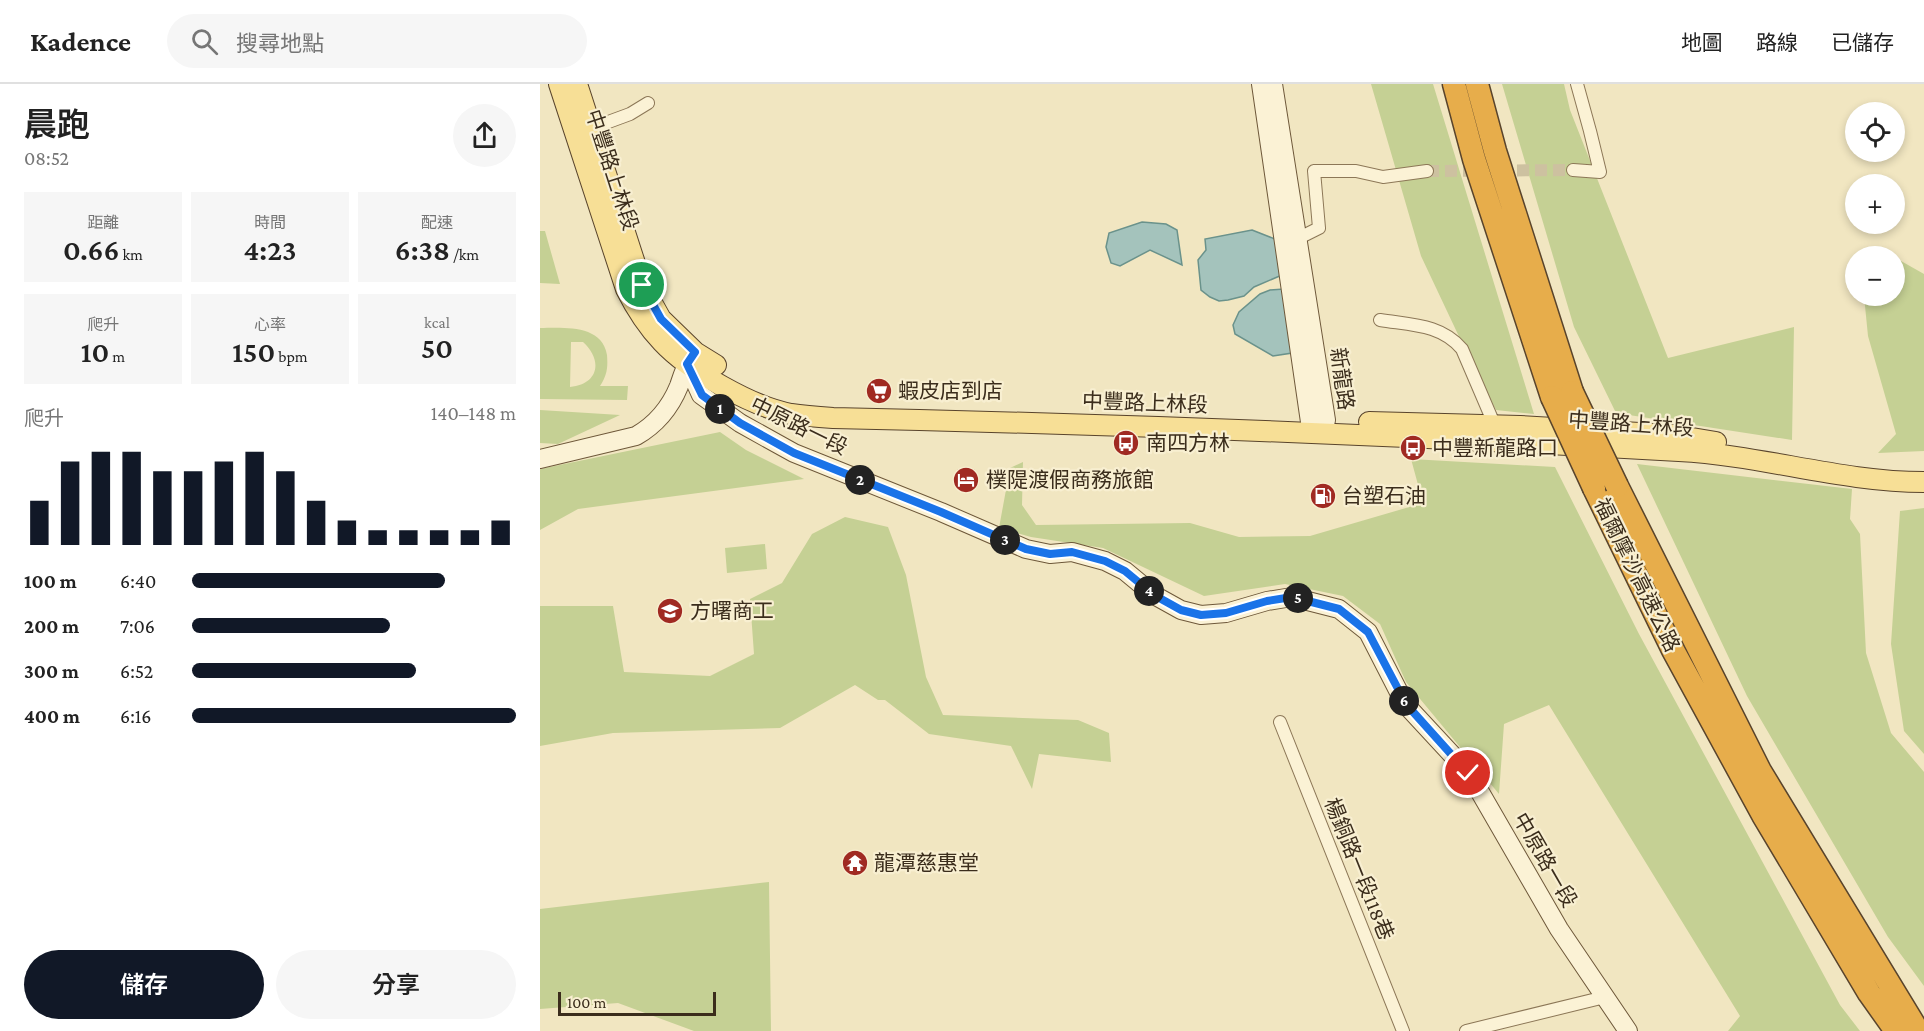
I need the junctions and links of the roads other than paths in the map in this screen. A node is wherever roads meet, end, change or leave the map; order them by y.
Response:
1 (559, 84) edge
2 (577, 84) edge
3 (1261, 84) edge
4 (1273, 84) edge
5 (1454, 84) edge
6 (1477, 84) edge
7 (1576, 84) edge
8 (648, 104) dead end
9 (592, 128) junction
10 (1573, 170) tunnel mouth
11 (1427, 171) tunnel mouth
12 (1298, 239) junction
13 (1380, 320) dead end
14 (691, 358) junction
15 (1562, 394) junction
16 (1320, 425) junction
17 (1495, 426) junction
18 (546, 454) edge
19 (1924, 470) edge
20 (1924, 482) edge
21 (1280, 722) dead end
22 (1605, 997) junction
23 (1403, 1031) edge
24 (1466, 1031) edge
25 (1628, 1031) edge
26 (1896, 1031) edge
27 (1918, 1031) edge

1 - 14 main road, 中豐路上林段
2 - 9 main road, 中豐路上林段
3 - 16 street, 新龍路
4 - 12 street, 新龍路
5 - 15 highway, 福爾摩沙高速公路
6 - 15 highway, 福爾摩沙高速公路
7 - 10 street
8 - 9 street
9 - 14 main road, 中豐路上林段
11 - 12 street
12 - 16 street, 新龍路
13 - 17 street
14 - 16 main road, 中豐路上林段
14 - 18 street
14 - 22 street, 中原路一段
15 - 26 highway, 福爾摩沙高速公路, bridge
15 - 27 highway, 福爾摩沙高速公路, bridge
16 - 17 main road, 中豐路上林段
16 - 20 main road, 中豐路上林段
17 - 19 main road, 中豐路上林段
21 - 23 street, 楊銅路一段118巷
22 - 24 street
22 - 25 street, 中原路一段

